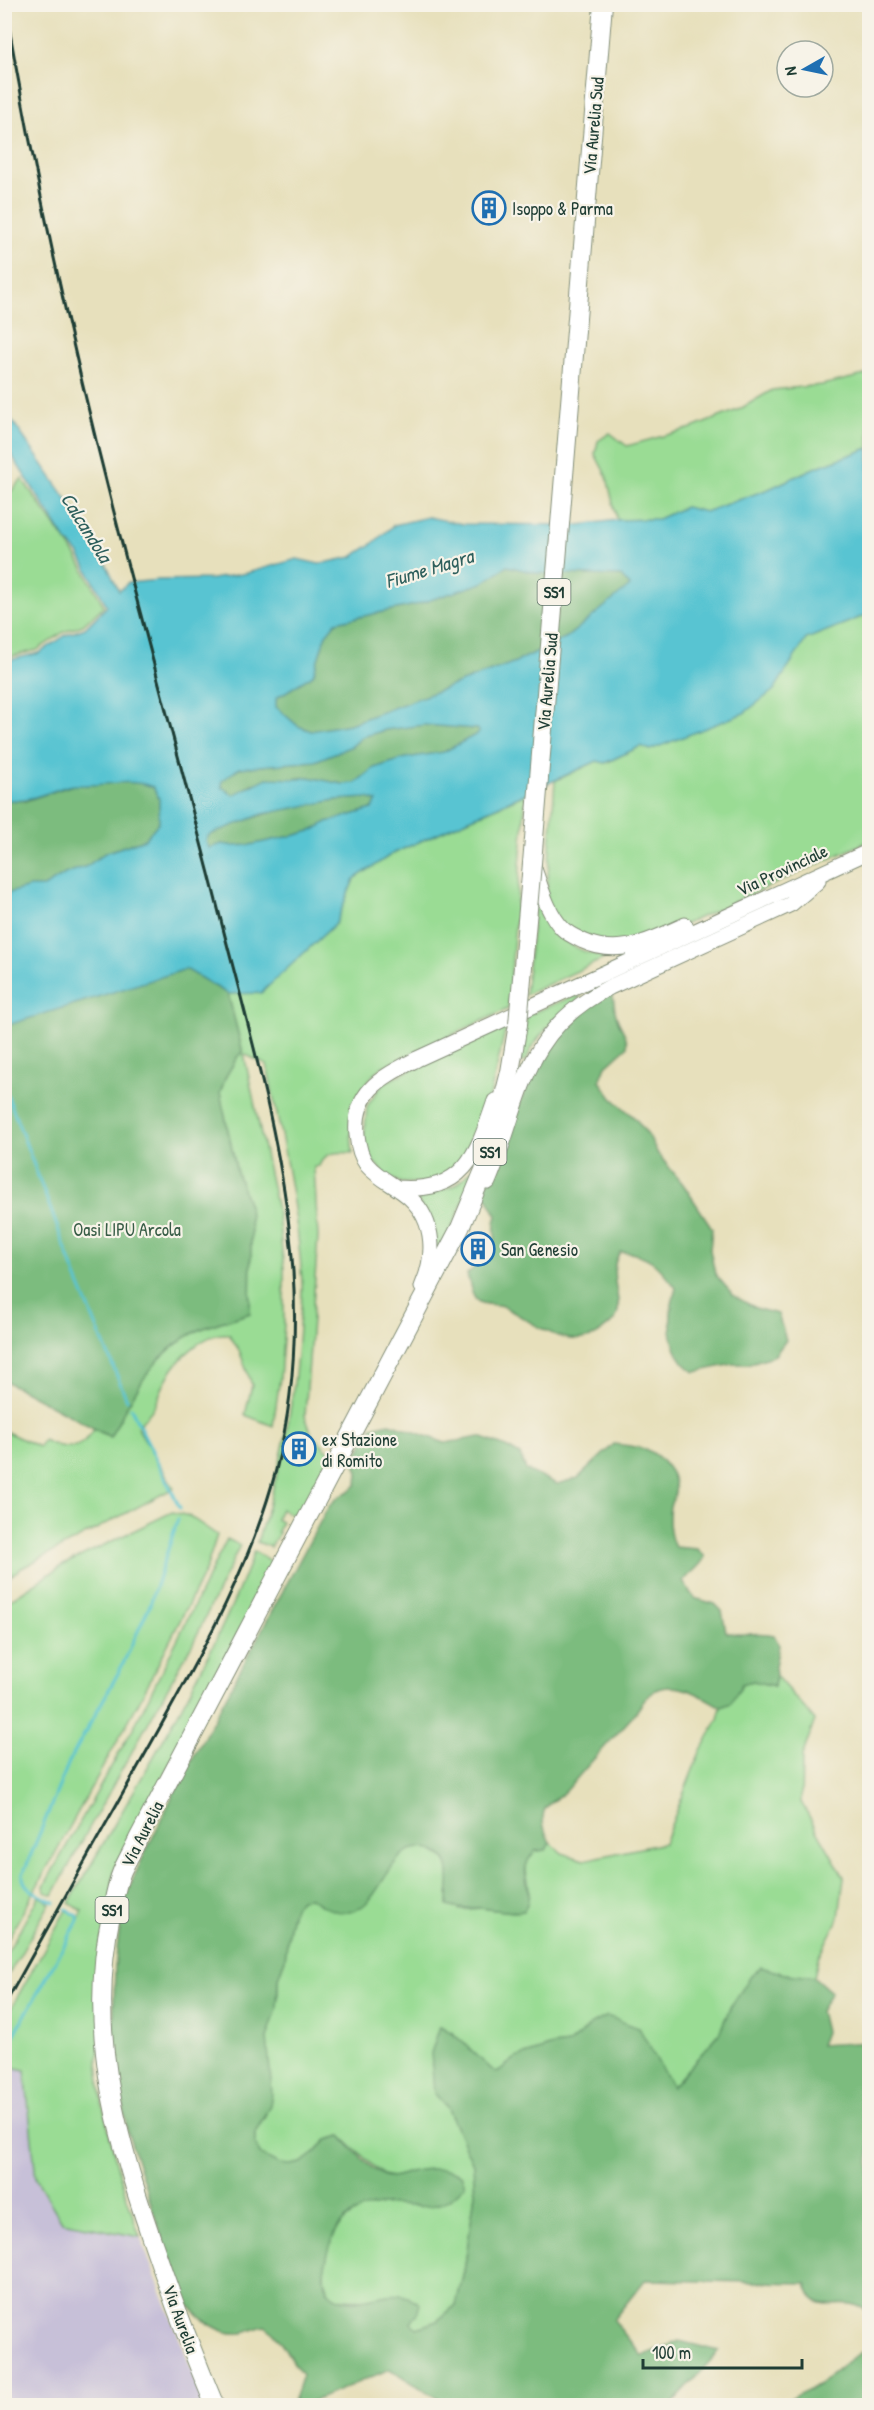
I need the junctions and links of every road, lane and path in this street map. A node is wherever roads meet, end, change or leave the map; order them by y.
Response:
1 (603, 4) edge
2 (870, 851) edge
3 (532, 863) junction
4 (832, 869) junction
5 (714, 917) junction
6 (510, 1072) junction
7 (395, 1188) junction
8 (460, 1228) junction
9 (406, 1333) junction
10 (215, 2406) edge

1 - 3 main road, Via Aurelia Sud / SS1
2 - 4 main road, Via Provinciale
3 - 5 main road
3 - 6 main road, Via Aurelia Sud / SS1, bridge
4 - 5 main road
4 - 8 main road
5 - 7 main road
6 - 7 main road
6 - 8 main road, Via Aurelia Sud / SS1
7 - 9 main road
8 - 9 main road, Via Aurelia Sud / SS1
9 - 10 main road, Via Aurelia / SS1

